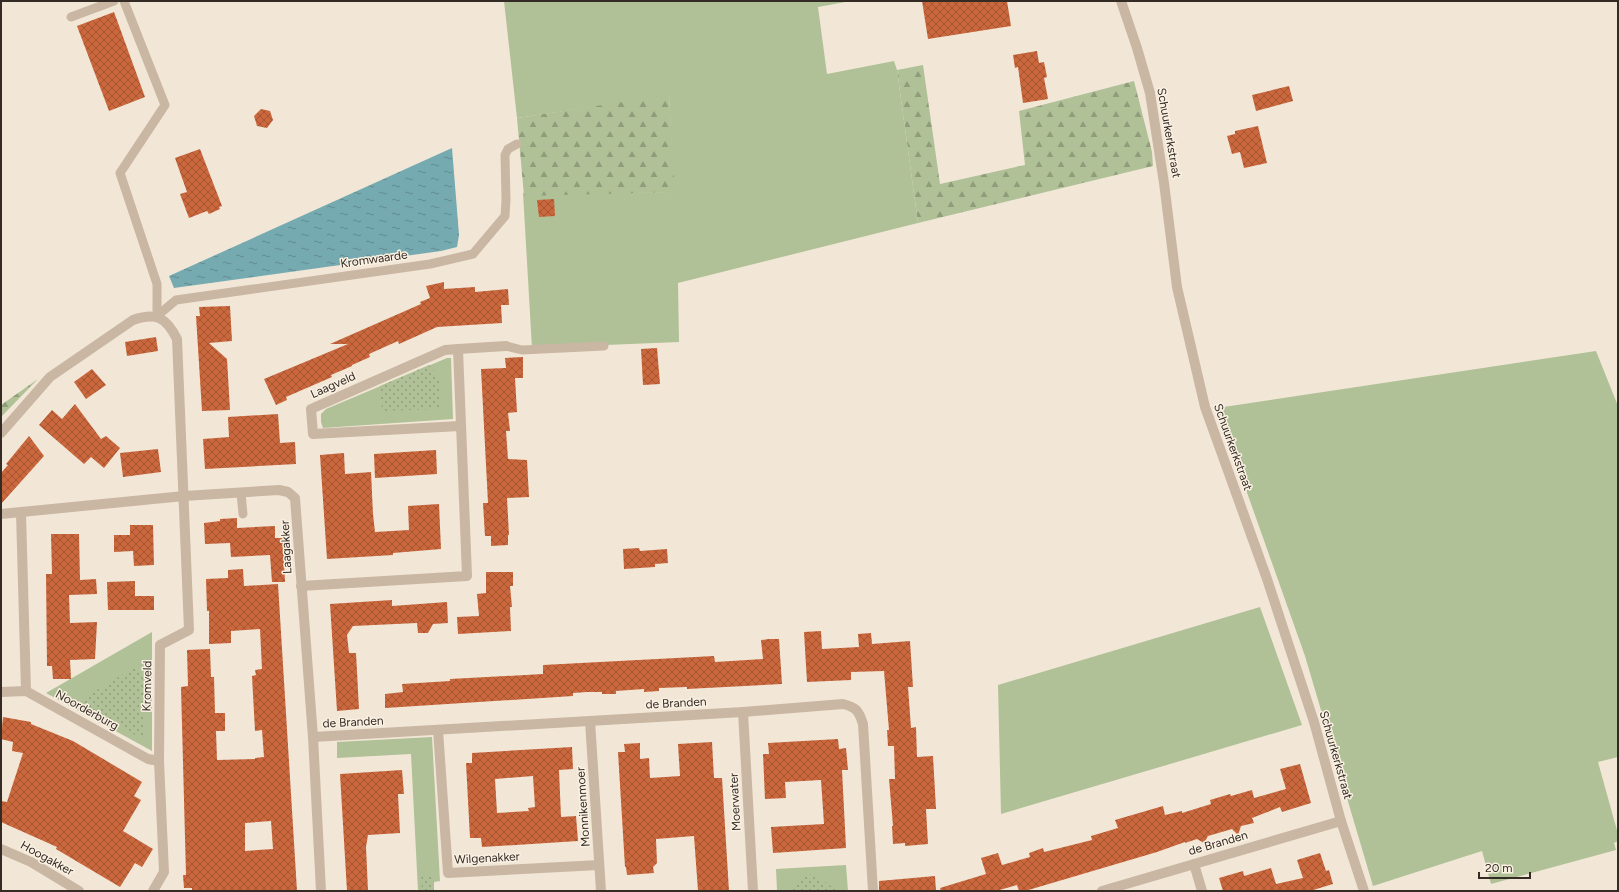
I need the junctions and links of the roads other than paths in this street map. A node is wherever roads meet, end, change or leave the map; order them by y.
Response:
1 (114, 1) edge
2 (124, 1) edge
3 (1121, 1) edge
4 (71, 17) dead end
5 (517, 144) dead end
6 (157, 316) junction
7 (506, 346) joint
8 (604, 346) dead end
9 (458, 349) junction
10 (460, 426) junction
11 (1, 433) edge
12 (241, 493) junction
13 (184, 496) junction
14 (21, 513) junction
15 (1, 514) edge
16 (243, 514) dead end
17 (301, 586) junction
18 (26, 691) junction
19 (1, 692) edge
20 (743, 712) junction
21 (590, 720) junction
22 (438, 730) junction
23 (313, 737) junction
24 (159, 760) junction
25 (1341, 821) junction
26 (1, 849) edge
27 (1194, 864) junction
28 (599, 865) junction
29 (79, 891) edge
30 (153, 891) edge
31 (320, 891) edge
32 (601, 891) edge
33 (753, 891) edge
34 (873, 891) edge
35 (1102, 891) edge
36 (1202, 891) edge
37 (1364, 891) edge

1 - 4 lane
2 - 6 lane
3 - 25 street, Schuurkerkstraat
5 - 6 lane, Kromwaarde
6 - 11 street
6 - 13 street
7 - 8 lane
7 - 9 street, Laagveld
9 - 10 street
9 - 10 street, Laagveld
10 - 17 street
12 - 13 street, Laagakker
12 - 16 lane
12 - 17 street, Laagakker
13 - 14 street, Laagakker
13 - 24 street, Kromveld
14 - 15 street, Laagakker
14 - 18 street
17 - 23 street, Laagakker
18 - 19 street
18 - 24 street, Noorderburg
20 - 21 street, de Branden
20 - 33 street, Moerwater
20 - 34 street, de Branden
21 - 22 street, de Branden
21 - 28 street, Monnikenmoer
22 - 23 street, de Branden
22 - 28 street, Wilgenakker
23 - 31 street, Laagakker
24 - 30 street, Kromveld
25 - 27 street, de Branden
25 - 37 street, Schuurkerkstraat
26 - 29 street, Hoogakker
27 - 35 street, de Branden
27 - 36 street
28 - 32 street, Monnikenmoer

